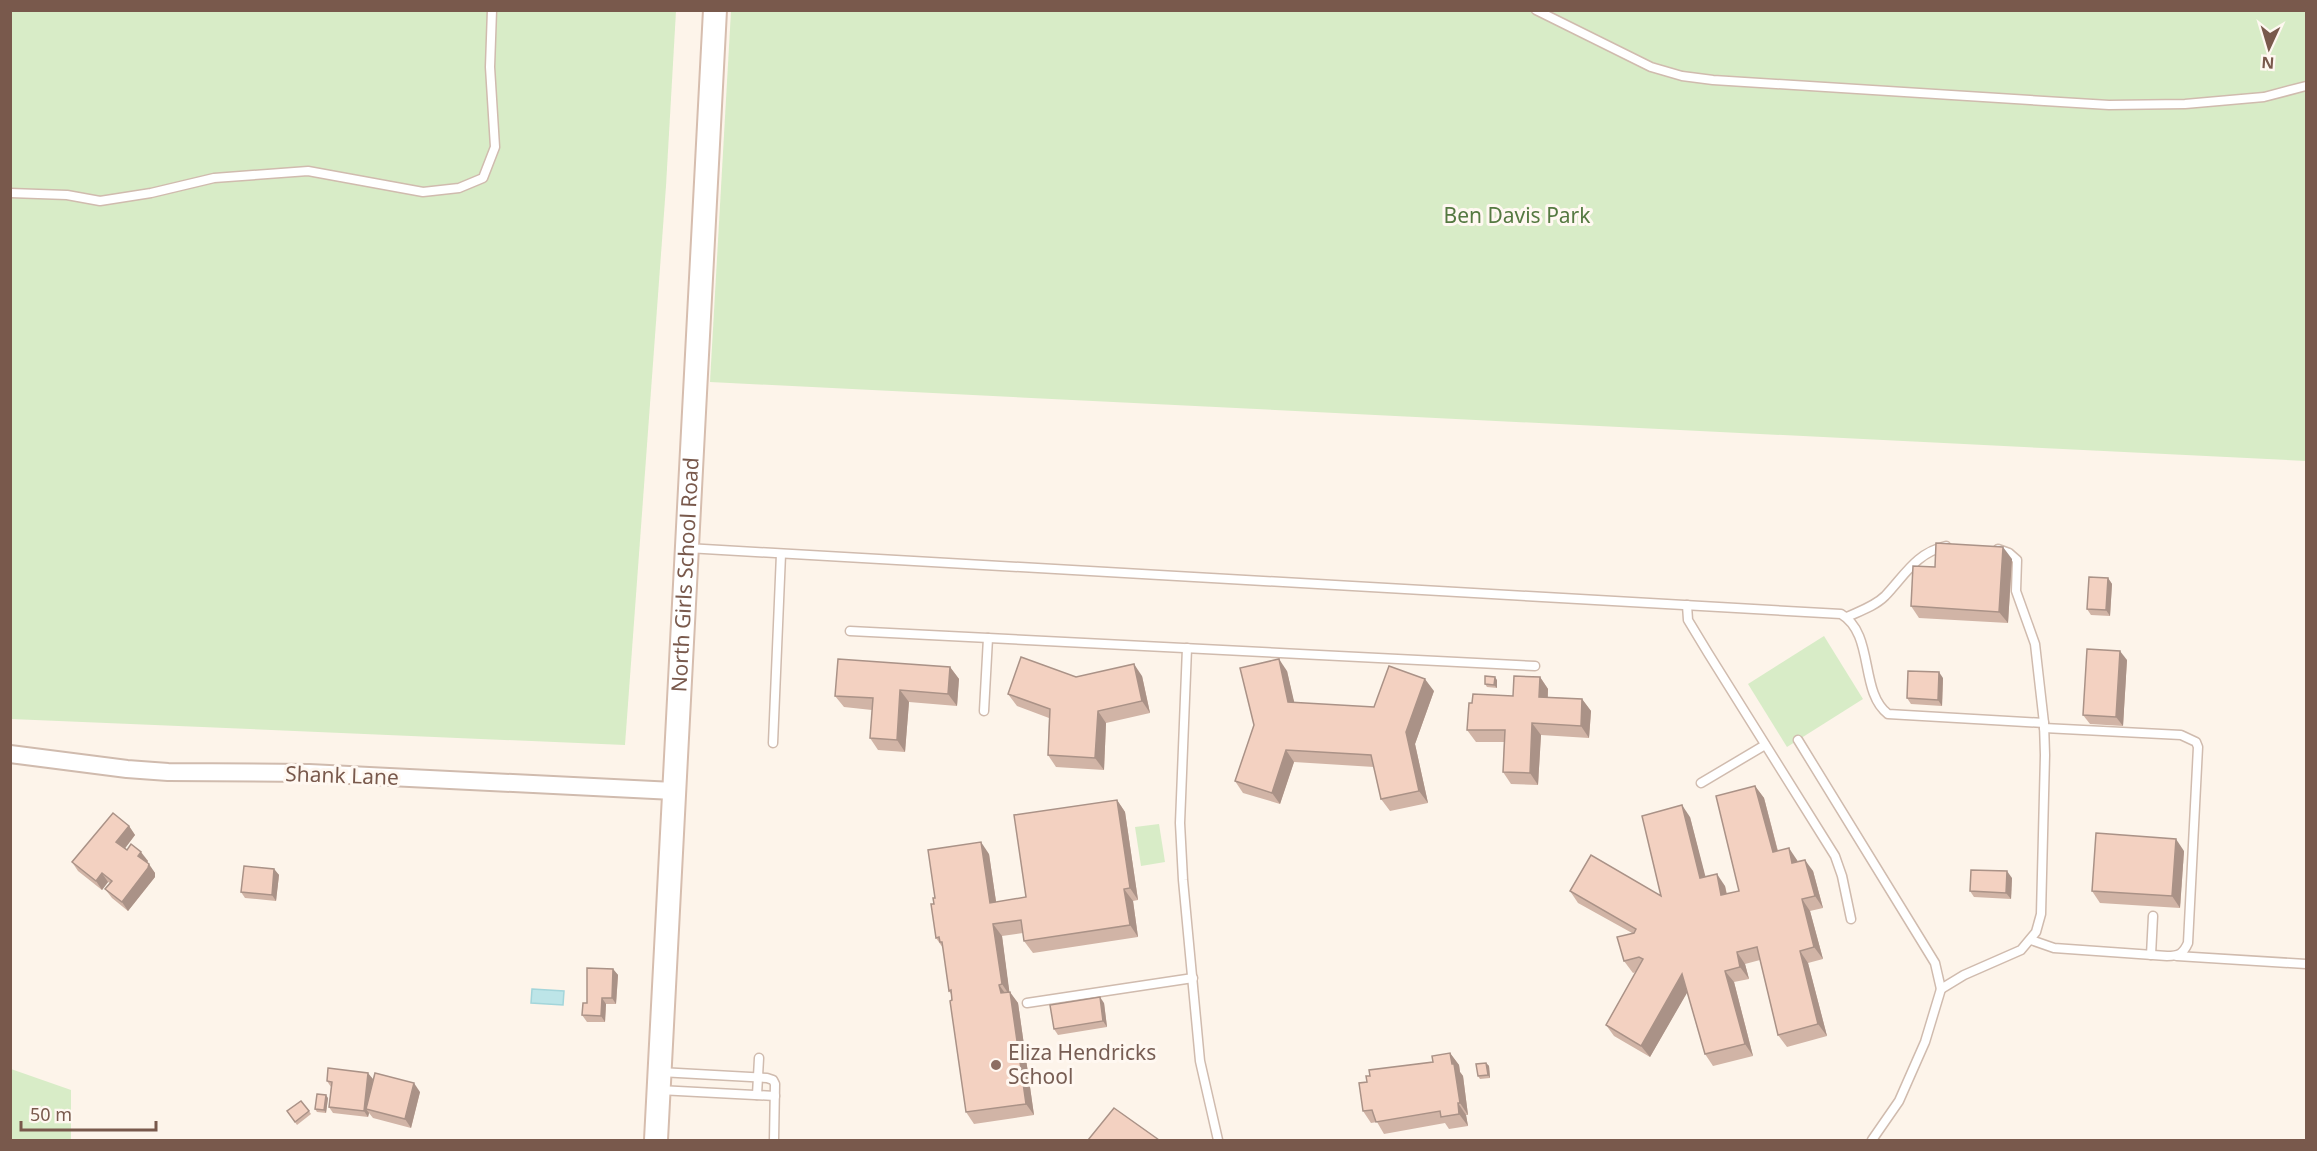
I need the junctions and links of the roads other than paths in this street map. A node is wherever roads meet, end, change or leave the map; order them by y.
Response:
1 (492, 10) edge
2 (715, 10) edge
3 (1536, 10) edge
4 (2307, 86) edge
5 (10, 193) edge
6 (1953, 545) edge
7 (686, 548) junction
8 (1992, 548) edge
9 (781, 554) junction
10 (1687, 605) junction
11 (1847, 617) junction
12 (850, 630) dead end
13 (988, 638) junction
14 (1187, 648) junction
15 (1535, 666) dead end
16 (984, 711) dead end
17 (2044, 725) junction
18 (1798, 740) dead end
19 (773, 743) dead end
20 (1765, 745) junction
21 (10, 754) edge
22 (1701, 783) dead end
23 (674, 790) junction
24 (2153, 916) dead end
25 (1851, 919) dead end
26 (2031, 940) junction
27 (2151, 955) junction
28 (2168, 956) junction
29 (2307, 964) edge
30 (1193, 978) junction
31 (1941, 989) junction
32 (1027, 1003) dead end
33 (759, 1058) dead end
34 (758, 1077) junction
35 (659, 1081) junction
36 (758, 1095) junction
37 (775, 1096) junction
38 (656, 1140) edge
39 (774, 1140) edge
40 (1218, 1140) edge
41 (1872, 1140) edge

1 - 5 lane
2 - 7 main road, North Girls School Road
3 - 4 lane
6 - 11 lane
7 - 9 lane
7 - 23 main road, North Girls School Road
8 - 17 lane
9 - 10 lane
9 - 19 lane
10 - 11 lane
10 - 20 lane
11 - 17 lane
12 - 13 lane
13 - 14 lane
13 - 16 lane
14 - 15 lane
14 - 30 lane
17 - 26 lane
17 - 28 lane
18 - 31 lane
20 - 22 lane
20 - 25 lane
21 - 23 street, Shank Lane
23 - 35 main road, North Girls School Road
24 - 27 lane
26 - 27 lane
26 - 31 lane
27 - 28 lane
28 - 29 lane
30 - 32 lane
30 - 40 lane
31 - 41 lane
33 - 34 lane
34 - 35 lane
34 - 36 lane
34 - 37 lane
35 - 36 lane
35 - 38 main road, North Girls School Road
36 - 37 lane
37 - 39 lane

